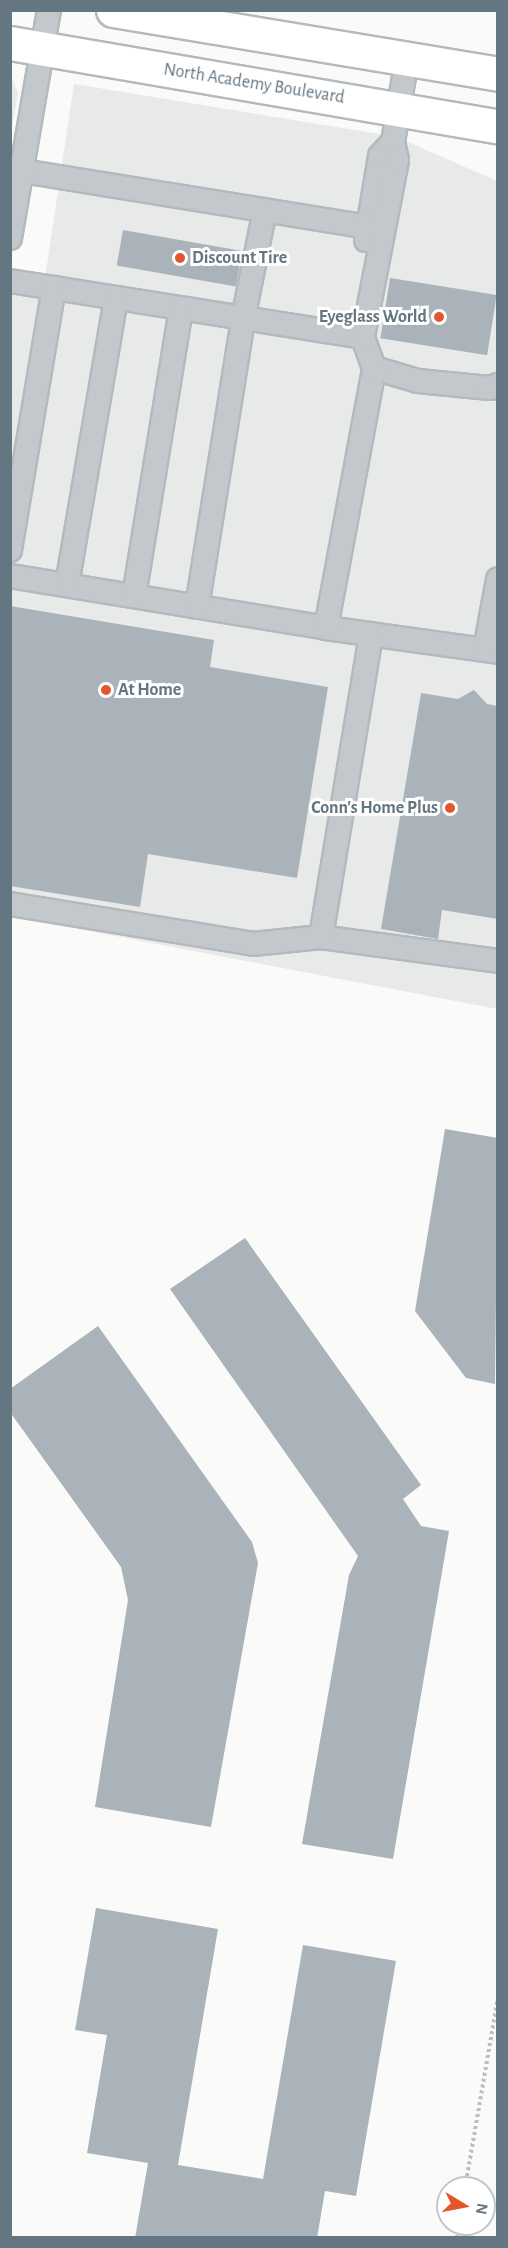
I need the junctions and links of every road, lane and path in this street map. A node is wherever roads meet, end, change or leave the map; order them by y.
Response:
1 (49, 10) edge
2 (113, 10) edge
3 (10, 43) edge
4 (42, 48) junction
5 (407, 59) junction
6 (498, 74) edge
7 (399, 108) junction
8 (498, 126) edge
9 (393, 142) junction
10 (16, 170) edge
11 (265, 210) junction
12 (369, 227) junction
13 (10, 238) edge
14 (10, 280) edge
15 (54, 288) junction
16 (116, 298) junction
17 (182, 309) junction
18 (243, 319) junction
19 (357, 336) junction
20 (374, 368) junction
21 (498, 385) edge
22 (10, 550) edge
23 (10, 576) edge
24 (498, 579) edge
25 (67, 585) junction
26 (134, 596) junction
27 (197, 607) junction
28 (326, 628) junction
29 (371, 634) junction
30 (491, 651) edge
31 (10, 904) edge
32 (321, 937) junction
33 (498, 961) edge
34 (498, 1996) edge
35 (467, 2176) edge

1 - 4 street
2 - 5 highway
3 - 4 highway, North Academy Boulevard
4 - 7 highway, North Academy Boulevard
4 - 10 street
5 - 6 highway
5 - 7 street
7 - 8 highway, North Academy Boulevard
7 - 9 street
9 - 12 street
9 - 19 street
10 - 11 street
10 - 13 street
11 - 12 street
11 - 18 street
12 - 19 street
14 - 15 street
15 - 16 street
15 - 22 street
16 - 17 street
16 - 25 street
17 - 18 street
17 - 26 street
18 - 19 street
18 - 27 street
19 - 20 street
20 - 21 street
20 - 28 street
23 - 25 street
24 - 30 street
25 - 26 street
26 - 27 street
27 - 28 street
28 - 29 street
29 - 30 street
29 - 32 street
31 - 32 street
32 - 33 street
34 - 35 path

